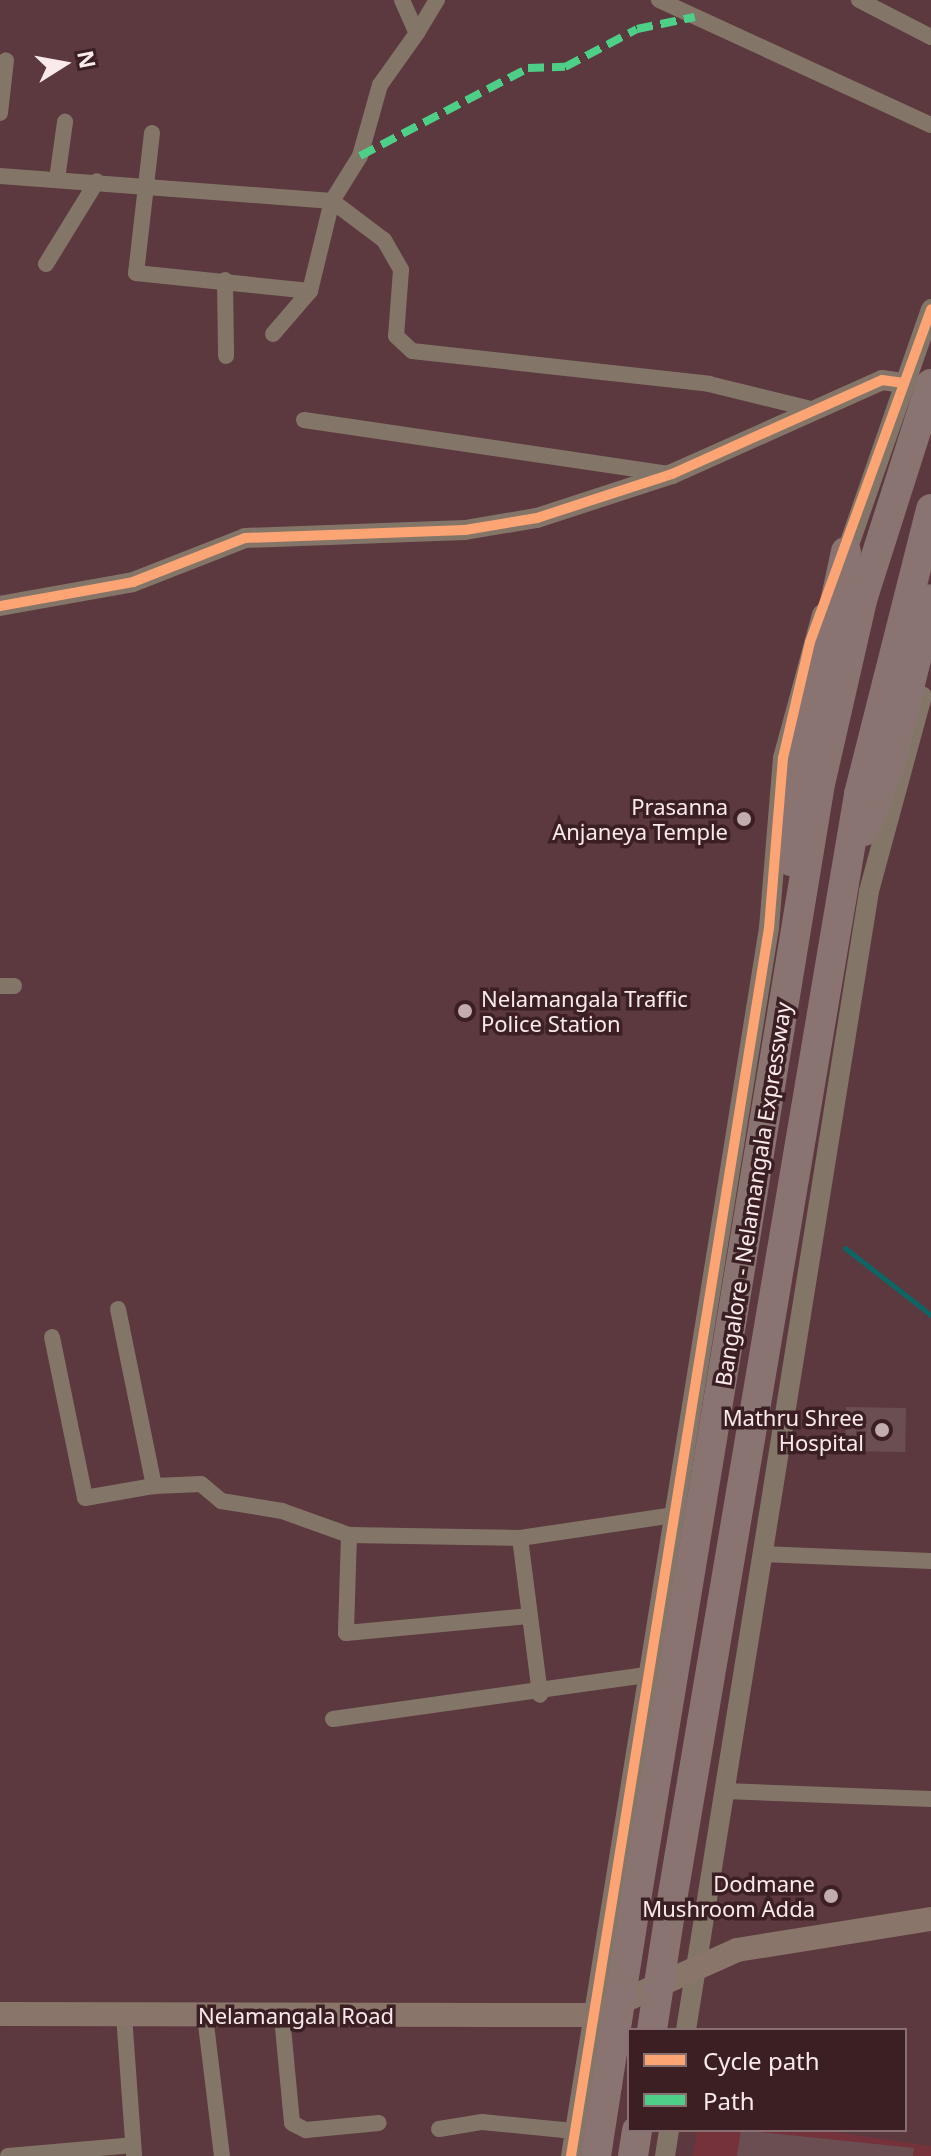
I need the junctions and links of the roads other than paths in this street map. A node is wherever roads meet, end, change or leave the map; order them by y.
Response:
1 (402, 0) edge
2 (437, 0) edge
3 (659, 0) edge
4 (859, 0) edge
5 (417, 33) junction
6 (931, 37) edge
7 (6, 60) dead end
8 (0, 113) edge
9 (65, 122) dead end
10 (931, 125) edge
11 (152, 133) dead end
12 (0, 176) edge
13 (57, 179) junction
14 (97, 181) junction
15 (146, 184) junction
16 (332, 201) junction
17 (46, 264) dead end
18 (225, 280) junction
19 (310, 291) junction
20 (931, 309) edge
21 (273, 334) dead end
22 (226, 356) dead end
23 (918, 384) edge
24 (807, 408) junction
25 (304, 420) dead end
26 (672, 474) junction
27 (931, 509) edge
28 (846, 552) junction
29 (931, 599) edge
30 (0, 606) edge
31 (931, 655) edge
32 (846, 868) junction
33 (793, 943) junction
34 (118, 1309) dead end
35 (52, 1337) dead end
36 (154, 1486) junction
37 (674, 1515) junction
38 (349, 1535) junction
39 (520, 1538) junction
40 (762, 1554) junction
41 (931, 1561) edge
42 (528, 1616) junction
43 (648, 1675) junction
44 (540, 1695) junction
45 (333, 1719) dead end
46 (724, 1791) junction
47 (931, 1799) edge
48 (931, 1919) edge
49 (697, 1966) junction
50 (0, 2014) edge
51 (124, 2015) junction
52 (592, 2015) junction
53 (205, 2016) junction
54 (282, 2017) junction
55 (652, 2028) edge
56 (686, 2028) edge
57 (379, 2123) dead end
58 (439, 2129) dead end
59 (574, 2131) junction
60 (637, 2132) edge
61 (669, 2132) edge
62 (133, 2151) edge
63 (8, 2156) edge
64 (222, 2156) edge
65 (571, 2156) edge
66 (596, 2156) edge
67 (633, 2156) edge
68 (665, 2156) edge

1 - 5 street
2 - 5 street
3 - 10 street
4 - 6 street
5 - 16 street
7 - 8 street
9 - 13 street
11 - 15 street
12 - 13 street
13 - 14 street
14 - 15 street
14 - 17 street
15 - 16 street
15 - 18 street
16 - 19 street
16 - 24 street
18 - 19 street
18 - 22 street
19 - 21 street
20 - 23 street
23 - 24 street
23 - 28 street
23 - 33 highway, Bangalore - Nelamangala Expressway
24 - 26 street
25 - 26 street
26 - 30 street
27 - 32 highway, Bangalore - Nelamangala Expressway
28 - 33 highway
28 - 37 street
29 - 32 highway
31 - 40 street
32 - 55 highway, Bangalore - Nelamangala Expressway, bridge
33 - 66 highway, Bangalore - Nelamangala Expressway, bridge
34 - 36 street
35 - 36 street
36 - 38 street
37 - 39 street
37 - 43 street
38 - 39 street
38 - 42 street
39 - 42 street
40 - 41 street
40 - 46 street
42 - 44 street
43 - 44 street
43 - 52 street
44 - 45 street
46 - 47 street
46 - 49 street
48 - 49 main road
49 - 52 main road
49 - 56 street
50 - 51 main road, Nelamangala Road
51 - 53 main road, Nelamangala Road
51 - 62 street
52 - 54 main road, Nelamangala Road
52 - 59 street
53 - 54 main road, Nelamangala Road
53 - 64 street
54 - 57 street
58 - 59 street
59 - 65 street
60 - 67 highway
61 - 68 street
62 - 63 street

